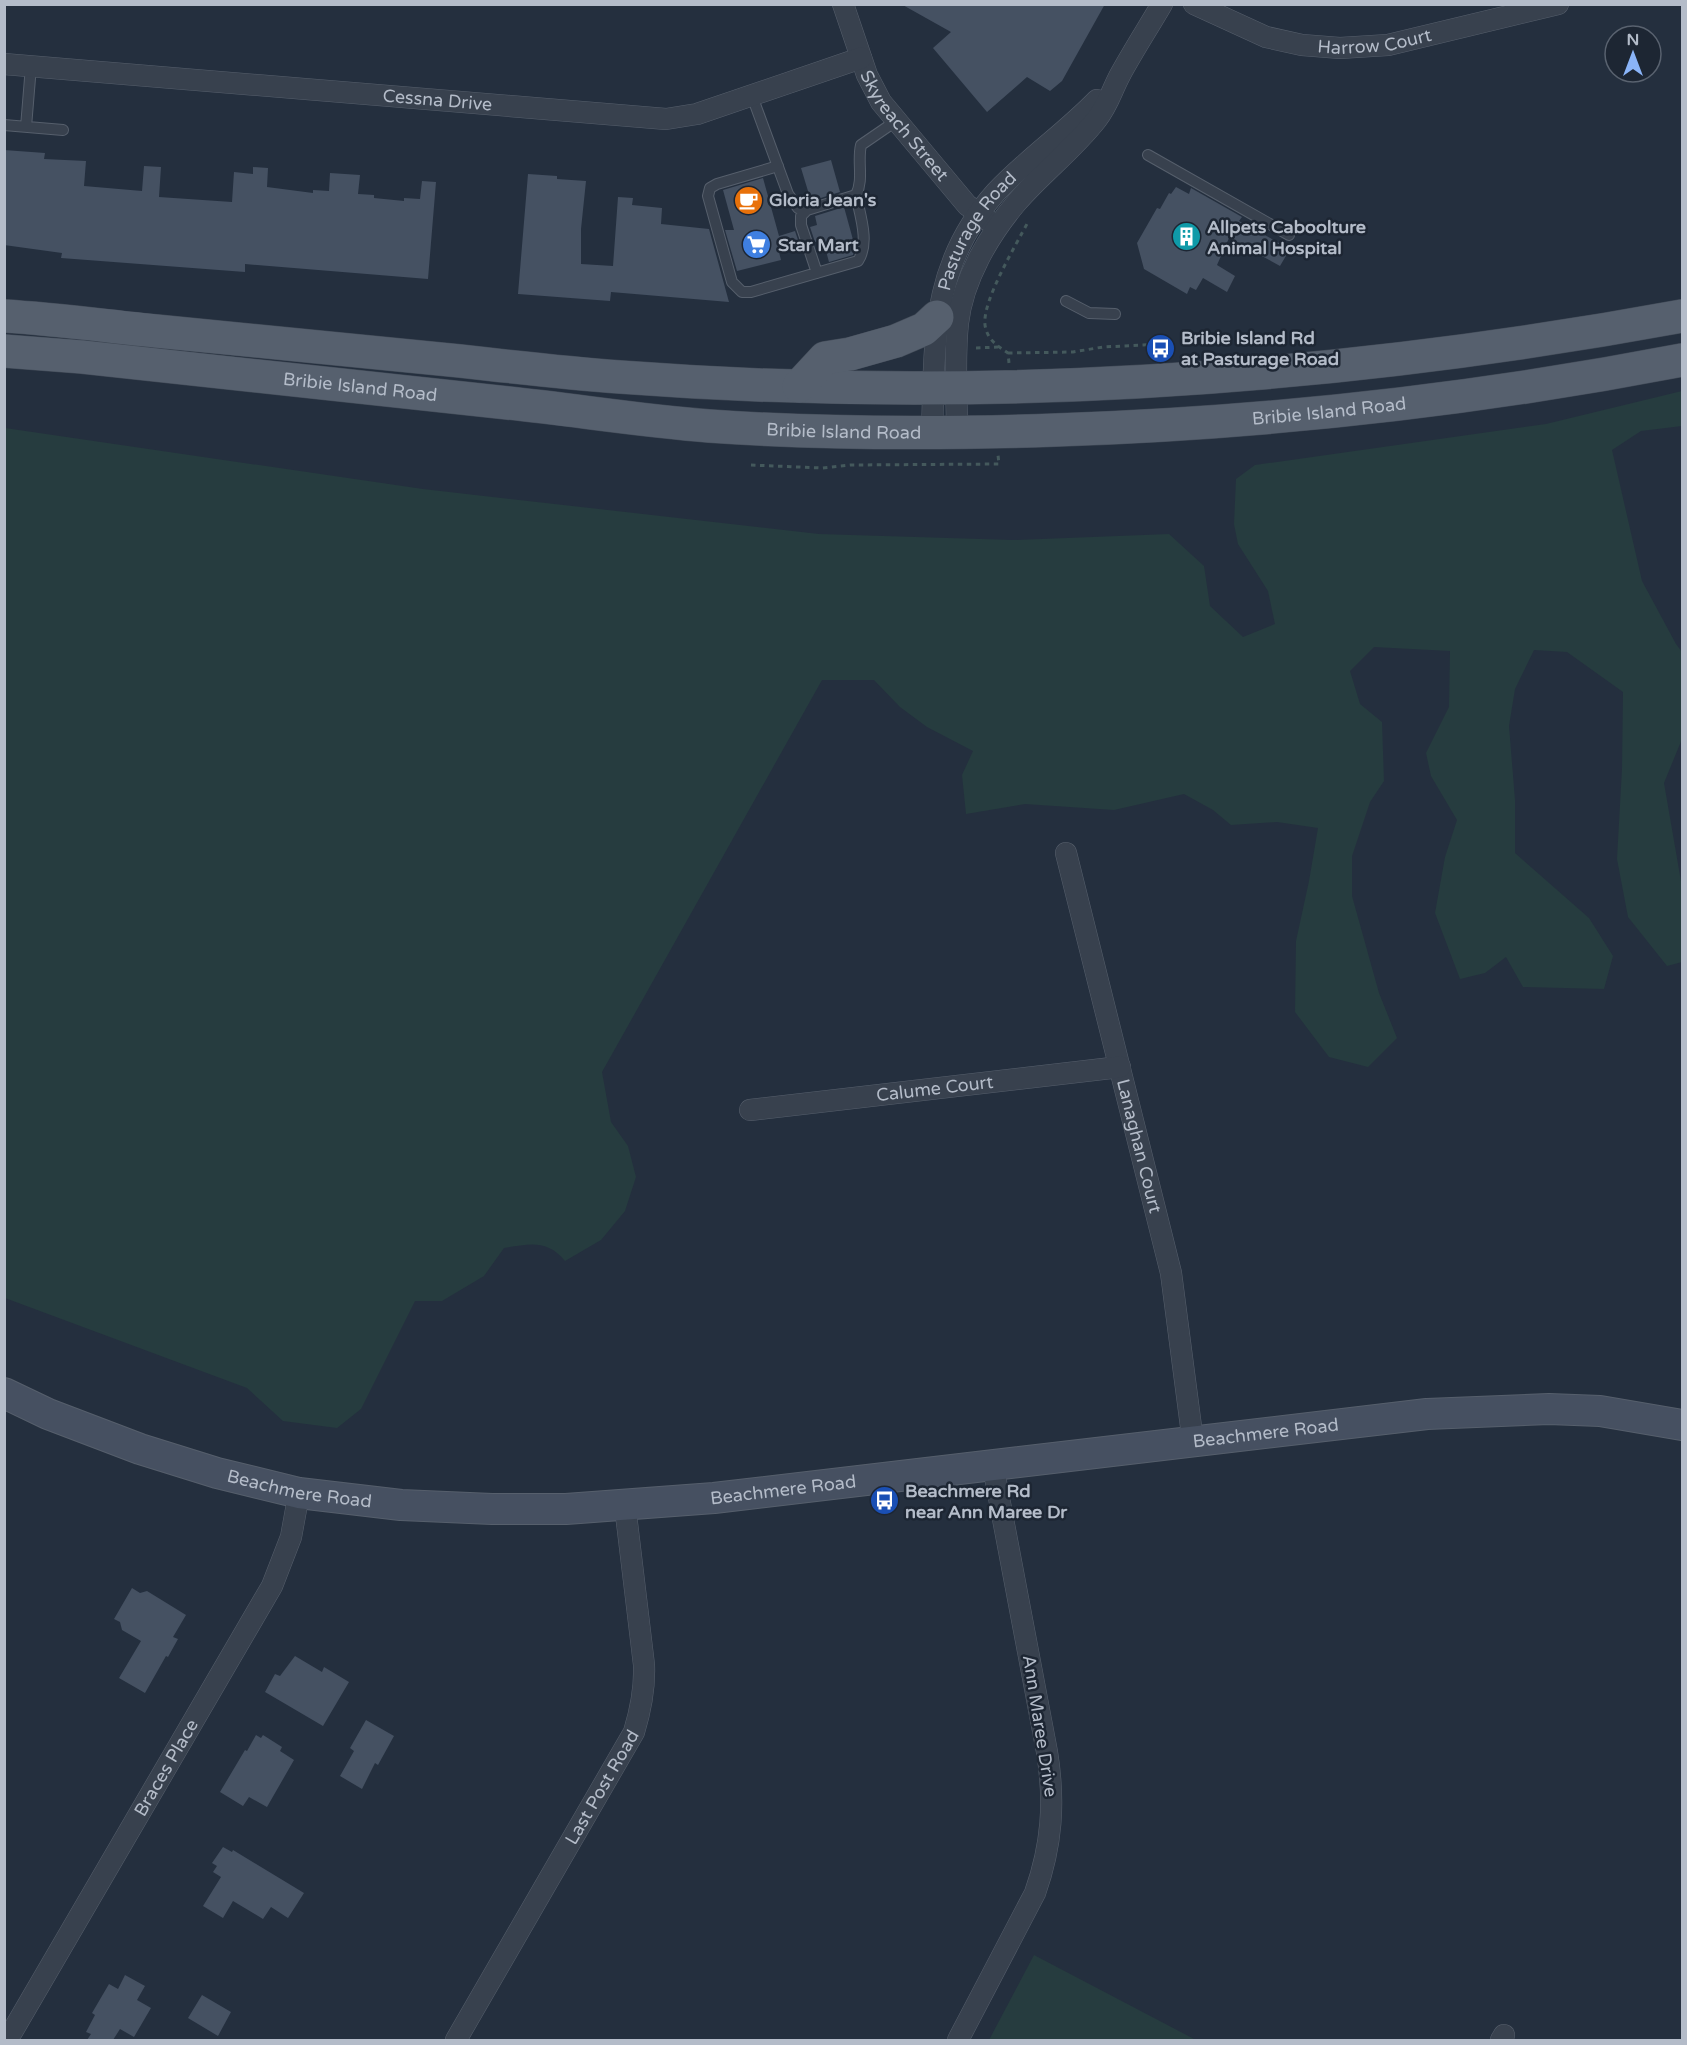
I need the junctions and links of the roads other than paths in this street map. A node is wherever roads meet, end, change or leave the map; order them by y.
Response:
1 (843, 4) edge
2 (1162, 4) edge
3 (1194, 4) edge
4 (1558, 4) edge
5 (861, 58) junction
6 (4, 64) edge
7 (31, 66) junction
8 (1118, 78) junction
9 (752, 96) junction
10 (896, 121) junction
11 (4, 125) edge
12 (26, 127) junction
13 (63, 130) dead end
14 (1148, 155) dead end
15 (778, 166) junction
16 (856, 195) junction
17 (807, 210) junction
18 (979, 214) junction
19 (997, 227) junction
20 (1289, 235) dead end
21 (817, 273) junction
22 (1066, 301) dead end
23 (1115, 314) dead end
24 (4, 316) edge
25 (1683, 316) edge
26 (937, 317) junction
27 (4, 351) edge
28 (1683, 360) edge
29 (799, 386) junction
30 (945, 388) junction
31 (945, 433) junction
32 (1066, 853) dead end
33 (1120, 1067) junction
34 (750, 1110) dead end
35 (4, 1393) edge
36 (1683, 1425) edge
37 (1193, 1442) junction
38 (993, 1466) junction
39 (299, 1493) junction
40 (625, 1506) junction
41 (12, 2032) dead end
42 (456, 2040) edge
43 (958, 2040) edge

1 - 5 street, Skyreach Street
2 - 8 street, Pasturage Road
3 - 4 street, Harrow Court
5 - 9 street, Cessna Drive
5 - 10 street, Skyreach Street
6 - 7 street, Cessna Drive
7 - 9 street, Cessna Drive
7 - 12 lane
8 - 18 street, Pasturage Road
8 - 19 street, Pasturage Road
9 - 15 lane
10 - 16 lane
10 - 18 street, Skyreach Street
11 - 12 lane
12 - 13 lane
14 - 20 lane
15 - 17 lane
15 - 21 lane
16 - 17 lane
16 - 21 lane
17 - 21 lane
18 - 19 street, Skyreach Street
18 - 26 street, Pasturage Road
19 - 30 street, Pasturage Road
22 - 23 lane
24 - 29 main road, Bribie Island Road
25 - 30 main road, Bribie Island Road
26 - 29 main road
26 - 30 street, Pasturage Road
27 - 31 main road, Bribie Island Road
28 - 31 main road, Bribie Island Road
29 - 30 main road, Bribie Island Road
30 - 31 street, Pasturage Road
32 - 33 street, Lanaghan Court
33 - 34 street, Calume Court
33 - 37 street, Lanaghan Court
35 - 39 main road, Beachmere Road
36 - 37 main road, Beachmere Road
37 - 38 main road, Beachmere Road
38 - 40 main road, Beachmere Road
38 - 43 street, Ann Maree Drive
39 - 40 main road, Beachmere Road
39 - 41 street, Braces Place
40 - 42 street, Last Post Road

